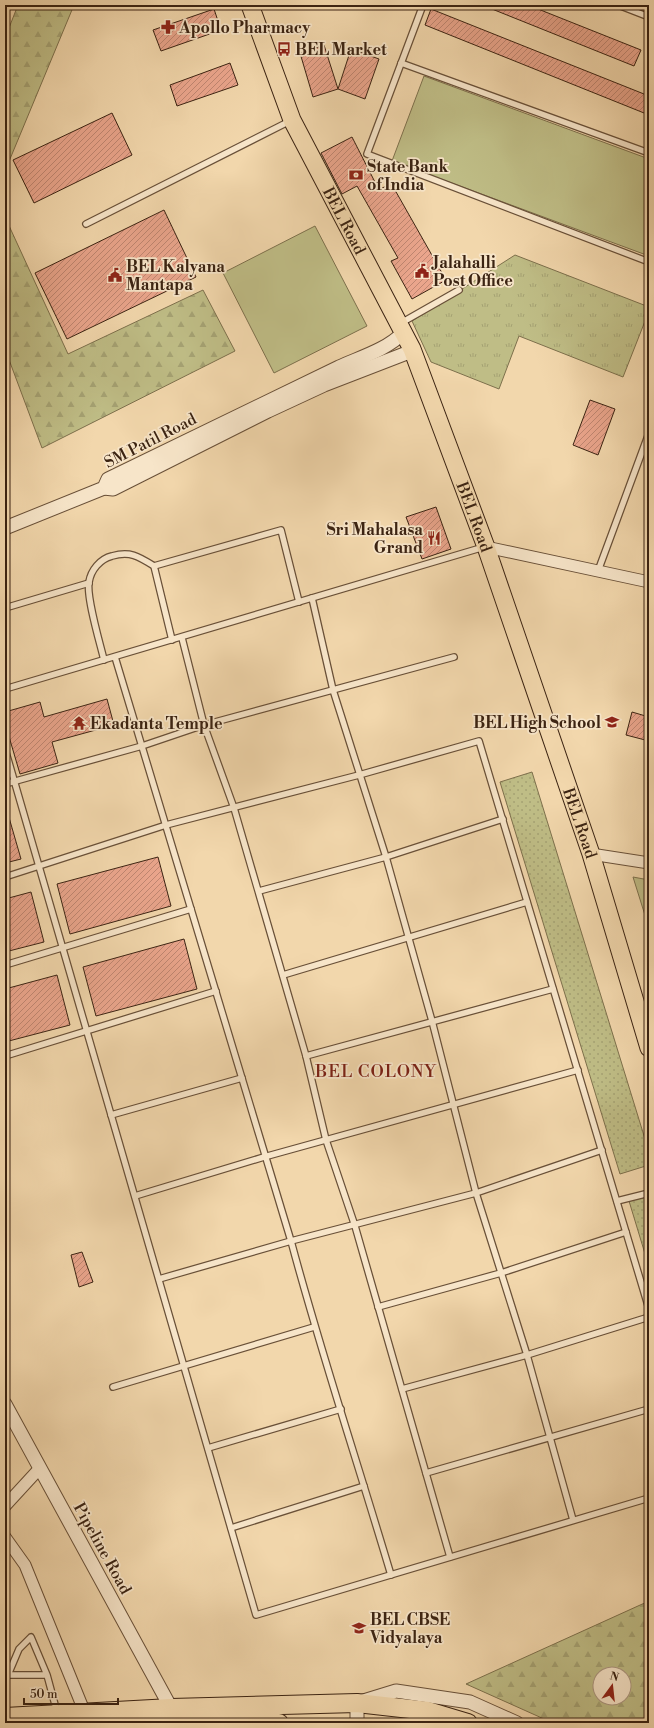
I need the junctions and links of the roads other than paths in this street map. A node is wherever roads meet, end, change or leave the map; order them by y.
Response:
1 (250, 5) edge
2 (423, 5) edge
3 (618, 5) edge
4 (649, 17) edge
5 (401, 63) junction
6 (292, 120) junction
7 (649, 153) edge
8 (86, 224) dead end
9 (649, 262) edge
10 (459, 290) dead end
11 (401, 328) junction
12 (412, 351) junction
13 (649, 433) edge
14 (104, 488) junction
15 (5, 527) edge
16 (486, 547) junction
17 (154, 566) junction
18 (598, 571) junction
19 (649, 582) edge
20 (89, 583) junction
21 (312, 598) junction
22 (299, 602) junction
23 (5, 608) edge
24 (182, 638) junction
25 (172, 640) junction
26 (115, 657) junction
27 (454, 657) dead end
28 (104, 660) junction
29 (5, 689) edge
30 (333, 690) junction
31 (204, 725) junction
32 (142, 746) junction
33 (5, 749) edge
34 (359, 775) junction
35 (14, 781) junction
36 (5, 784) edge
37 (234, 808) junction
38 (503, 819) junction
39 (166, 825) junction
40 (590, 854) junction
41 (386, 857) junction
42 (649, 863) edge
43 (39, 866) junction
44 (5, 877) edge
45 (258, 891) junction
46 (527, 902) junction
47 (191, 909) junction
48 (408, 938) junction
49 (63, 948) junction
50 (5, 965) edge
51 (283, 975) junction
52 (553, 988) junction
53 (216, 991) junction
54 (432, 1020) junction
55 (87, 1032) junction
56 (649, 1048) edge
57 (5, 1056) edge
58 (306, 1056) junction
59 (578, 1070) junction
60 (242, 1078) junction
61 (452, 1106) junction
62 (111, 1115) junction
63 (326, 1140) junction
64 (602, 1150) junction
65 (264, 1157) junction
66 (476, 1193) junction
67 (649, 1193) edge
68 (135, 1196) junction
69 (617, 1201) junction
70 (355, 1226) junction
71 (626, 1232) junction
72 (291, 1241) junction
73 (501, 1272) junction
74 (159, 1279) junction
75 (378, 1307) junction
76 (649, 1309) edge
77 (649, 1317) edge
78 (314, 1327) junction
79 (526, 1355) junction
80 (184, 1366) junction
81 (113, 1387) dead end
82 (402, 1389) junction
83 (5, 1404) edge
84 (341, 1409) junction
85 (649, 1409) edge
86 (550, 1436) junction
87 (208, 1448) junction
88 (40, 1469) junction
89 (426, 1473) junction
90 (364, 1486) junction
91 (649, 1498) edge
92 (5, 1506) edge
93 (573, 1520) junction
94 (231, 1528) junction
95 (5, 1537) edge
96 (450, 1557) junction
97 (391, 1575) junction
98 (47, 1675) junction
99 (357, 1703) junction
100 (85, 1713) junction
101 (57, 1714) junction
102 (5, 1717) edge
103 (175, 1718) edge
104 (134, 1723) edge
105 (279, 1723) edge
106 (357, 1723) edge
107 (468, 1723) edge
108 (517, 1723) edge

1 - 6 main road, BEL Road
2 - 5 lane
3 - 4 lane
5 - 7 lane
5 - 9 lane
6 - 8 lane
6 - 11 main road, BEL Road
10 - 11 lane
11 - 12 main road, BEL Road
11 - 14 street, SM Patil Road
12 - 14 street
12 - 16 main road, BEL Road
13 - 18 lane
14 - 15 street, SM Patil Road
16 - 18 street
16 - 21 lane
16 - 40 main road, BEL Road
17 - 20 lane
17 - 22 lane
17 - 25 lane
18 - 19 street
20 - 23 lane
20 - 28 lane
21 - 22 lane
21 - 30 lane
22 - 24 lane
24 - 25 lane
24 - 31 lane
25 - 26 lane
26 - 28 lane
26 - 32 lane
27 - 30 lane
28 - 29 lane
30 - 31 lane
30 - 34 lane
31 - 32 lane
31 - 37 lane
32 - 35 lane
32 - 39 lane
33 - 35 lane
34 - 37 lane
34 - 38 lane
34 - 41 lane
35 - 36 lane
35 - 43 lane
37 - 39 lane
37 - 45 lane
38 - 41 lane
38 - 46 lane
39 - 43 lane
39 - 47 lane
40 - 42 street
40 - 56 main road, BEL Road
41 - 45 lane
41 - 48 lane
43 - 44 lane
43 - 49 lane
45 - 51 lane
46 - 48 lane
46 - 52 lane
47 - 49 lane
47 - 53 lane
48 - 51 lane
48 - 54 lane
49 - 50 lane
49 - 55 lane
51 - 58 lane
52 - 54 lane
52 - 59 lane
53 - 55 lane
53 - 60 lane
54 - 58 lane
54 - 61 lane
55 - 57 lane
55 - 62 lane
58 - 63 lane
59 - 61 lane
59 - 64 lane
60 - 62 lane
60 - 65 lane
61 - 63 lane
61 - 66 lane
62 - 68 lane
63 - 65 lane
63 - 70 lane
64 - 66 lane
64 - 69 lane
65 - 68 lane
65 - 72 lane
66 - 70 lane
66 - 73 lane
67 - 69 lane
68 - 74 lane
69 - 71 lane
70 - 72 lane
70 - 75 lane
71 - 73 lane
71 - 76 lane
72 - 74 lane
72 - 78 lane
73 - 75 lane
73 - 79 lane
74 - 80 lane
75 - 82 lane
77 - 79 lane
78 - 80 lane
78 - 84 lane
79 - 82 lane
79 - 86 lane
80 - 81 lane
80 - 87 lane
82 - 89 lane
83 - 88 street, Pipeline Road
84 - 87 lane
84 - 90 lane
85 - 86 lane
86 - 89 lane
86 - 93 lane
87 - 94 lane
88 - 92 street
88 - 103 street, Pipeline Road
89 - 96 lane
90 - 94 lane
90 - 97 lane
91 - 93 lane
93 - 96 lane
94 - 97 lane
95 - 100 street
96 - 97 lane
98 - 98 lane
98 - 101 lane
99 - 103 highway
99 - 106 street
99 - 107 highway
99 - 108 street
100 - 101 highway
100 - 103 highway
101 - 102 highway
103 - 104 highway
103 - 105 highway

